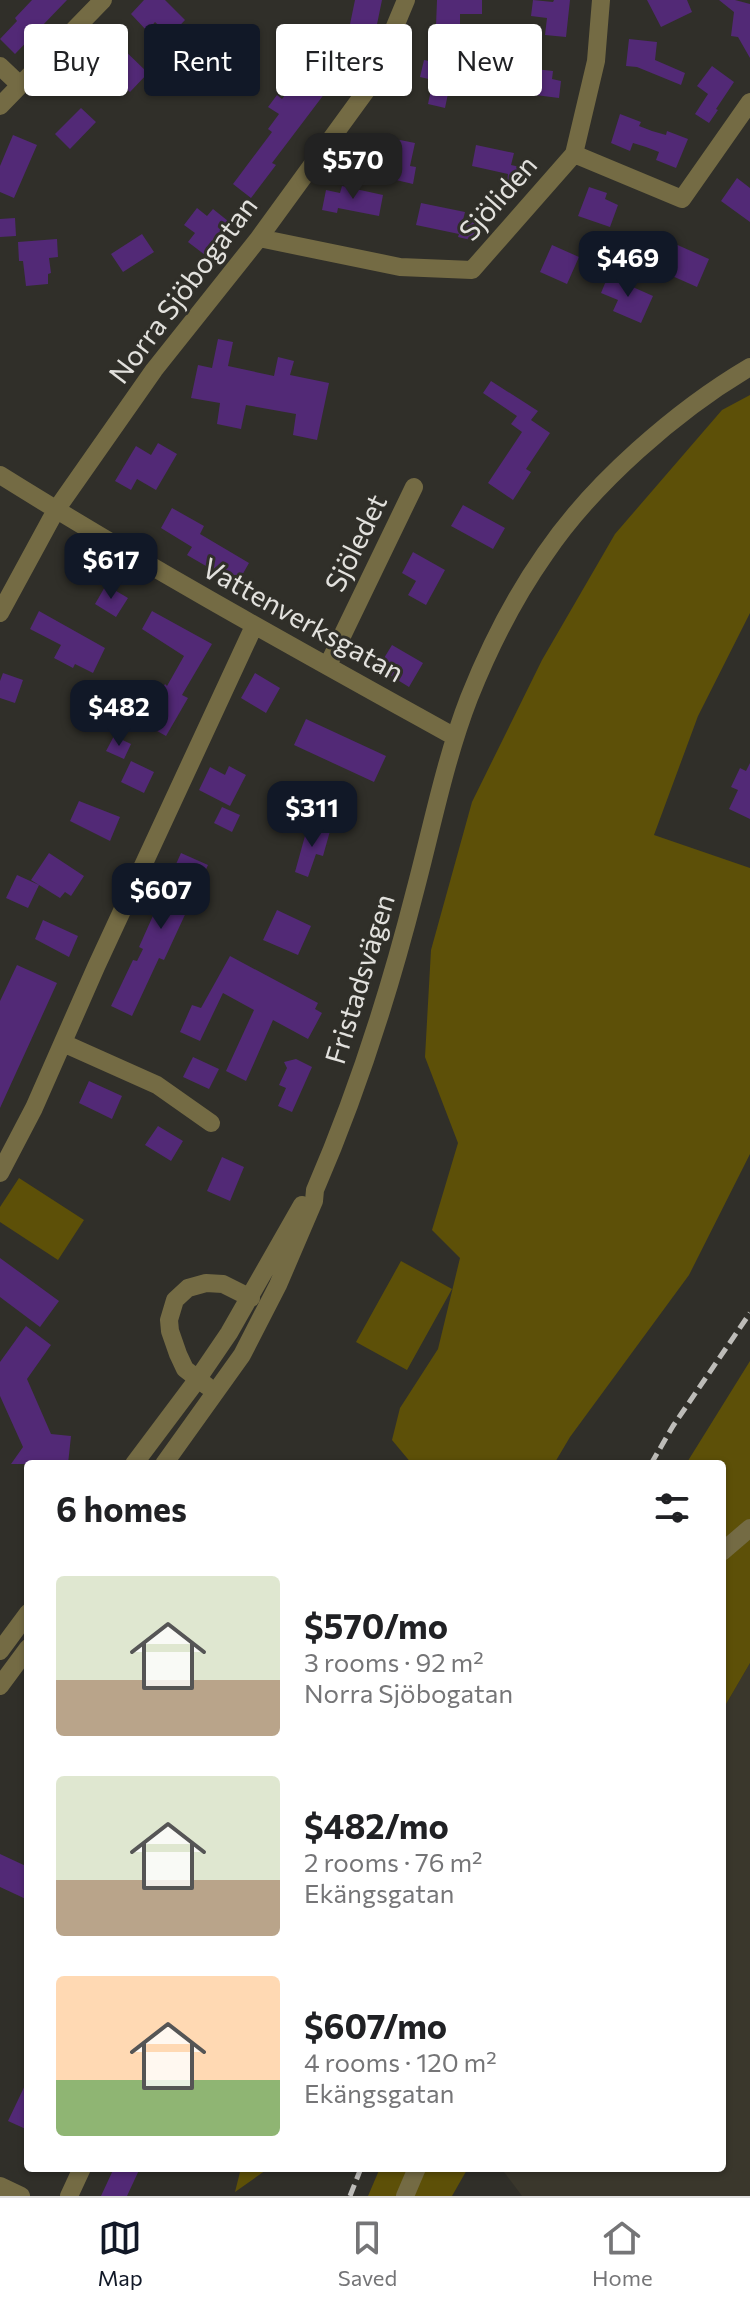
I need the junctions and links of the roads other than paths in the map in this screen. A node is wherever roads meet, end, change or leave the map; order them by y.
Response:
1 (103, 0) edge
2 (406, 0) edge
3 (601, 0) edge
4 (0, 66) edge
5 (20, 85) junction
6 (750, 102) edge
7 (0, 106) edge
8 (574, 154) junction
9 (259, 238) junction
10 (750, 367) edge
11 (0, 475) edge
12 (414, 487) dead end
13 (56, 510) junction
14 (0, 613) edge
15 (254, 626) junction
16 (328, 665) junction
17 (455, 737) junction
18 (63, 1043) junction
19 (211, 1123) dead end
20 (0, 1173) edge
21 (315, 1190) junction
22 (251, 1298) junction
23 (197, 1380) junction
24 (215, 1393) junction
25 (137, 1460) edge
26 (167, 1460) edge
27 (750, 1528) edge
28 (726, 1549) edge
29 (24, 1618) edge
30 (0, 1651) edge
31 (24, 1653) edge
32 (0, 1686) edge
33 (80, 2172) edge
34 (415, 2172) edge
35 (0, 2186) edge
36 (21, 2196) edge
37 (69, 2196) edge
38 (405, 2196) edge

1 - 5 street
2 - 9 street, Norra Sjöbogatan
3 - 8 street, Sjöliden
4 - 5 street
5 - 7 street
6 - 8 street
8 - 9 street, Sjöliden
9 - 13 street, Norra Sjöbogatan
10 - 17 street, Fristadsvägen
11 - 13 street, Vattenverksgatan
12 - 16 street, Sjöledet
13 - 14 street, Norra Sjöbogatan
13 - 15 street, Vattenverksgatan
15 - 16 street, Vattenverksgatan
15 - 18 street
16 - 17 street, Vattenverksgatan
17 - 21 street, Fristadsvägen
18 - 19 street
18 - 20 street
21 - 22 street, Fristadsvägen
21 - 24 street, Fristadsvägen
22 - 23 street, Fristadsvägen
22 - 23 street
23 - 24 street
23 - 25 street, Fristadsvägen
24 - 26 street, Fristadsvägen
27 - 28 street
29 - 30 street
31 - 32 street
33 - 37 street
34 - 38 street
35 - 36 street

